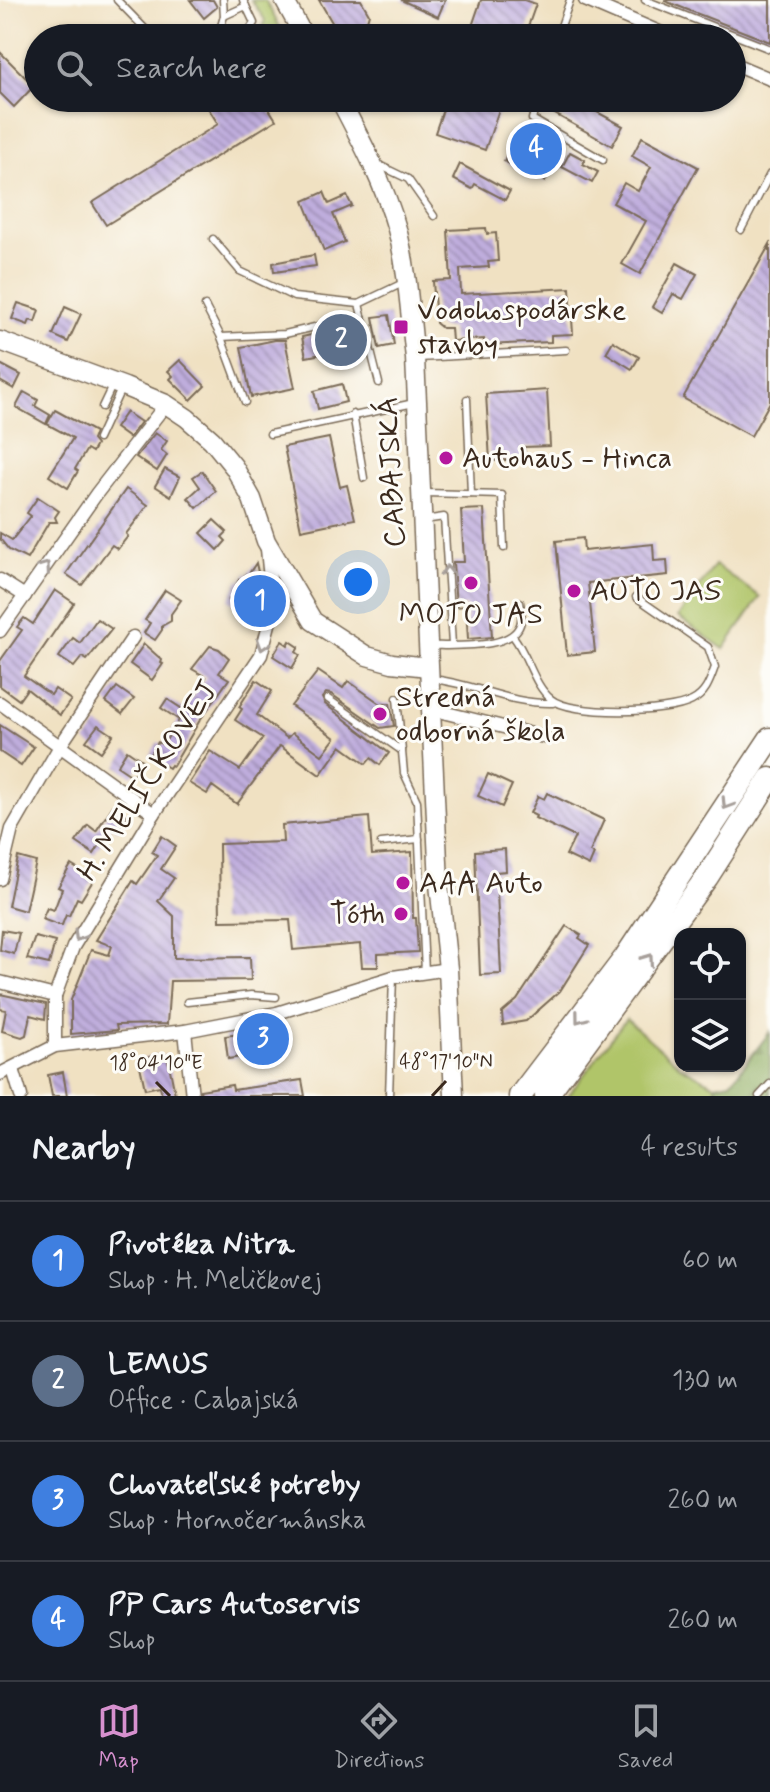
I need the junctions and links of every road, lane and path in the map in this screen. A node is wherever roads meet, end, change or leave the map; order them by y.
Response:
1 (117, 0) edge
2 (223, 0) edge
3 (284, 0) edge
4 (570, 0) edge
5 (585, 0) edge
6 (645, 0) edge
7 (244, 3) edge
8 (224, 16) junction
9 (140, 24) edge
10 (222, 24) edge
11 (253, 24) edge
12 (297, 24) edge
13 (562, 24) edge
14 (641, 24) edge
15 (706, 24) edge
16 (746, 40) edge
17 (770, 49) edge
18 (746, 69) edge
19 (770, 79) edge
20 (346, 112) edge
21 (534, 112) edge
22 (603, 160) dead end
23 (372, 162) junction
24 (770, 174) edge
25 (434, 216) dead end
26 (741, 230) dead end
27 (213, 239) dead end
28 (407, 282) junction
29 (359, 304) junction
30 (205, 306) dead end
31 (362, 316) junction
32 (221, 337) junction
33 (0, 341) edge
34 (566, 350) dead end
35 (415, 358) junction
36 (379, 383) dead end
37 (118, 384) junction
38 (467, 399) dead end
39 (245, 402) dead end
40 (417, 402) junction
41 (166, 404) junction
42 (102, 407) dead end
43 (353, 414) junction
44 (270, 434) dead end
45 (98, 439) dead end
46 (364, 478) dead end
47 (421, 493) junction
48 (471, 494) junction
49 (423, 520) junction
50 (266, 541) junction
51 (504, 548) dead end
52 (0, 580) edge
53 (25, 596) junction
54 (636, 597) dead end
55 (520, 602) dead end
56 (0, 631) edge
57 (513, 636) junction
58 (133, 637) dead end
59 (452, 645) junction
60 (427, 646) junction
61 (428, 673) junction
62 (397, 698) dead end
63 (328, 699) dead end
64 (554, 702) junction
65 (0, 703) edge
66 (430, 709) junction
67 (544, 737) dead end
68 (770, 739) edge
69 (60, 746) junction
70 (402, 751) junction
71 (770, 779) edge
72 (154, 814) junction
73 (419, 839) junction
74 (381, 843) dead end
75 (0, 879) edge
76 (448, 969) junction
77 (425, 972) junction
78 (393, 977) junction
79 (0, 982) edge
80 (55, 996) junction
81 (276, 997) dead end
82 (187, 1002) dead end
83 (185, 1031) junction
84 (55, 1046) junction
85 (13, 1069) junction
86 (0, 1074) edge
87 (770, 1084) edge
88 (21, 1096) edge
89 (192, 1096) edge
90 (389, 1096) edge
91 (454, 1096) edge
92 (520, 1096) edge
93 (546, 1096) edge
94 (759, 1096) edge

1 - 9 lane
2 - 8 lane
3 - 12 main road
4 - 13 lane
5 - 14 street
6 - 15 lane
7 - 8 lane
7 - 11 lane
8 - 10 lane
16 - 17 lane
18 - 19 street
20 - 23 main road, CABAJSKÁ
21 - 22 lane
23 - 25 lane
23 - 28 main road, CABAJSKÁ
24 - 26 lane
27 - 29 lane
28 - 29 lane
28 - 35 main road, CABAJSKÁ
29 - 31 lane
30 - 32 lane
31 - 32 lane
31 - 36 lane
32 - 39 lane
33 - 37 main road
34 - 35 lane
35 - 40 main road, CABAJSKÁ
37 - 41 main road
37 - 42 lane
37 - 45 lane
38 - 48 lane
40 - 43 lane
40 - 47 main road, CABAJSKÁ
41 - 50 main road
53 -> 41 street
43 - 44 lane
43 - 46 lane
47 - 48 lane
47 - 49 main road, CABAJSKÁ
48 - 51 lane
59 -> 49 lane
49 - 60 main road, CABAJSKÁ
50 - 61 main road
50 -> 72 street, H. MELIČKOVEJ
52 - 53 street
53 - 56 street
54 - 64 lane
55 - 57 lane
57 - 59 lane
57 - 64 lane
58 - 69 street
59 - 60 lane
60 - 61 main road, CABAJSKÁ
61 - 64 lane
61 - 66 main road, CABAJSKÁ
62 - 70 lane
63 - 70 lane
65 - 69 street
66 - 67 street
66 - 76 main road, CABAJSKÁ
68 -> 92 highway
69 - 72 street
69 - 75 street
70 - 73 lane
93 -> 71 highway
72 -> 80 street, H. MELIČKOVEJ
73 - 74 lane
73 - 77 lane
76 - 77 street
76 - 91 main road, CABAJSKÁ
77 - 78 street
78 - 83 street
78 - 90 lane
79 - 80 street
80 - 84 street, H. MELIČKOVEJ
81 - 82 lane
83 - 84 street
83 - 89 street
84 - 85 street
85 - 86 street
85 - 88 street
87 - 94 lane

